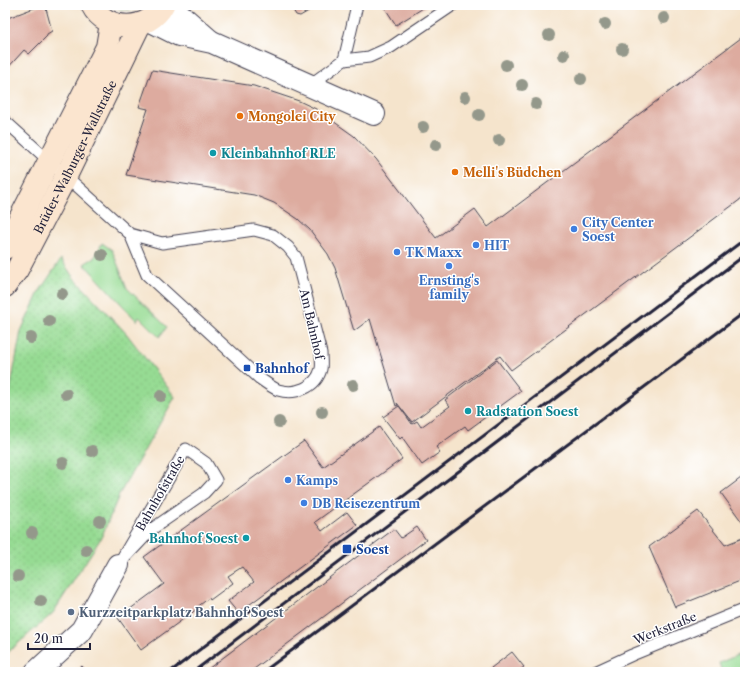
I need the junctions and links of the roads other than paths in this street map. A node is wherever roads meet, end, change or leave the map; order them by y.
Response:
1 (92, 5) edge
2 (169, 5) edge
3 (357, 5) edge
4 (453, 5) edge
5 (151, 16) edge
6 (111, 23) junction
7 (212, 42) junction
8 (344, 60) junction
9 (310, 85) junction
10 (374, 114) dead end
11 (5, 121) edge
12 (49, 161) junction
13 (66, 176) junction
14 (130, 234) junction
15 (5, 248) edge
16 (5, 286) edge
17 (118, 565) junction
18 (745, 609) edge
19 (36, 672) edge
20 (595, 672) edge

1 - 6 street
2 - 7 street
3 - 8 lane
4 - 8 lane
5 - 6 street
5 - 7 street
5 - 13 street, Brüder-Walburger-Wallstraße
6 - 12 street, Brüder-Walburger-Wallstraße
7 - 9 street
8 - 9 lane
9 - 10 street
11 - 12 lane, Am Bahnhof
12 - 13 lane, Am Bahnhof
12 - 15 street, Brüder-Walburger-Wallstraße
13 - 14 lane, Am Bahnhof
13 - 16 street, Brüder-Walburger-Wallstraße
14 - 14 lane, Am Bahnhof
17 - 17 lane, Bahnhofstraße
17 - 19 street, Bahnhofstraße
18 - 20 lane, Werkstraße

